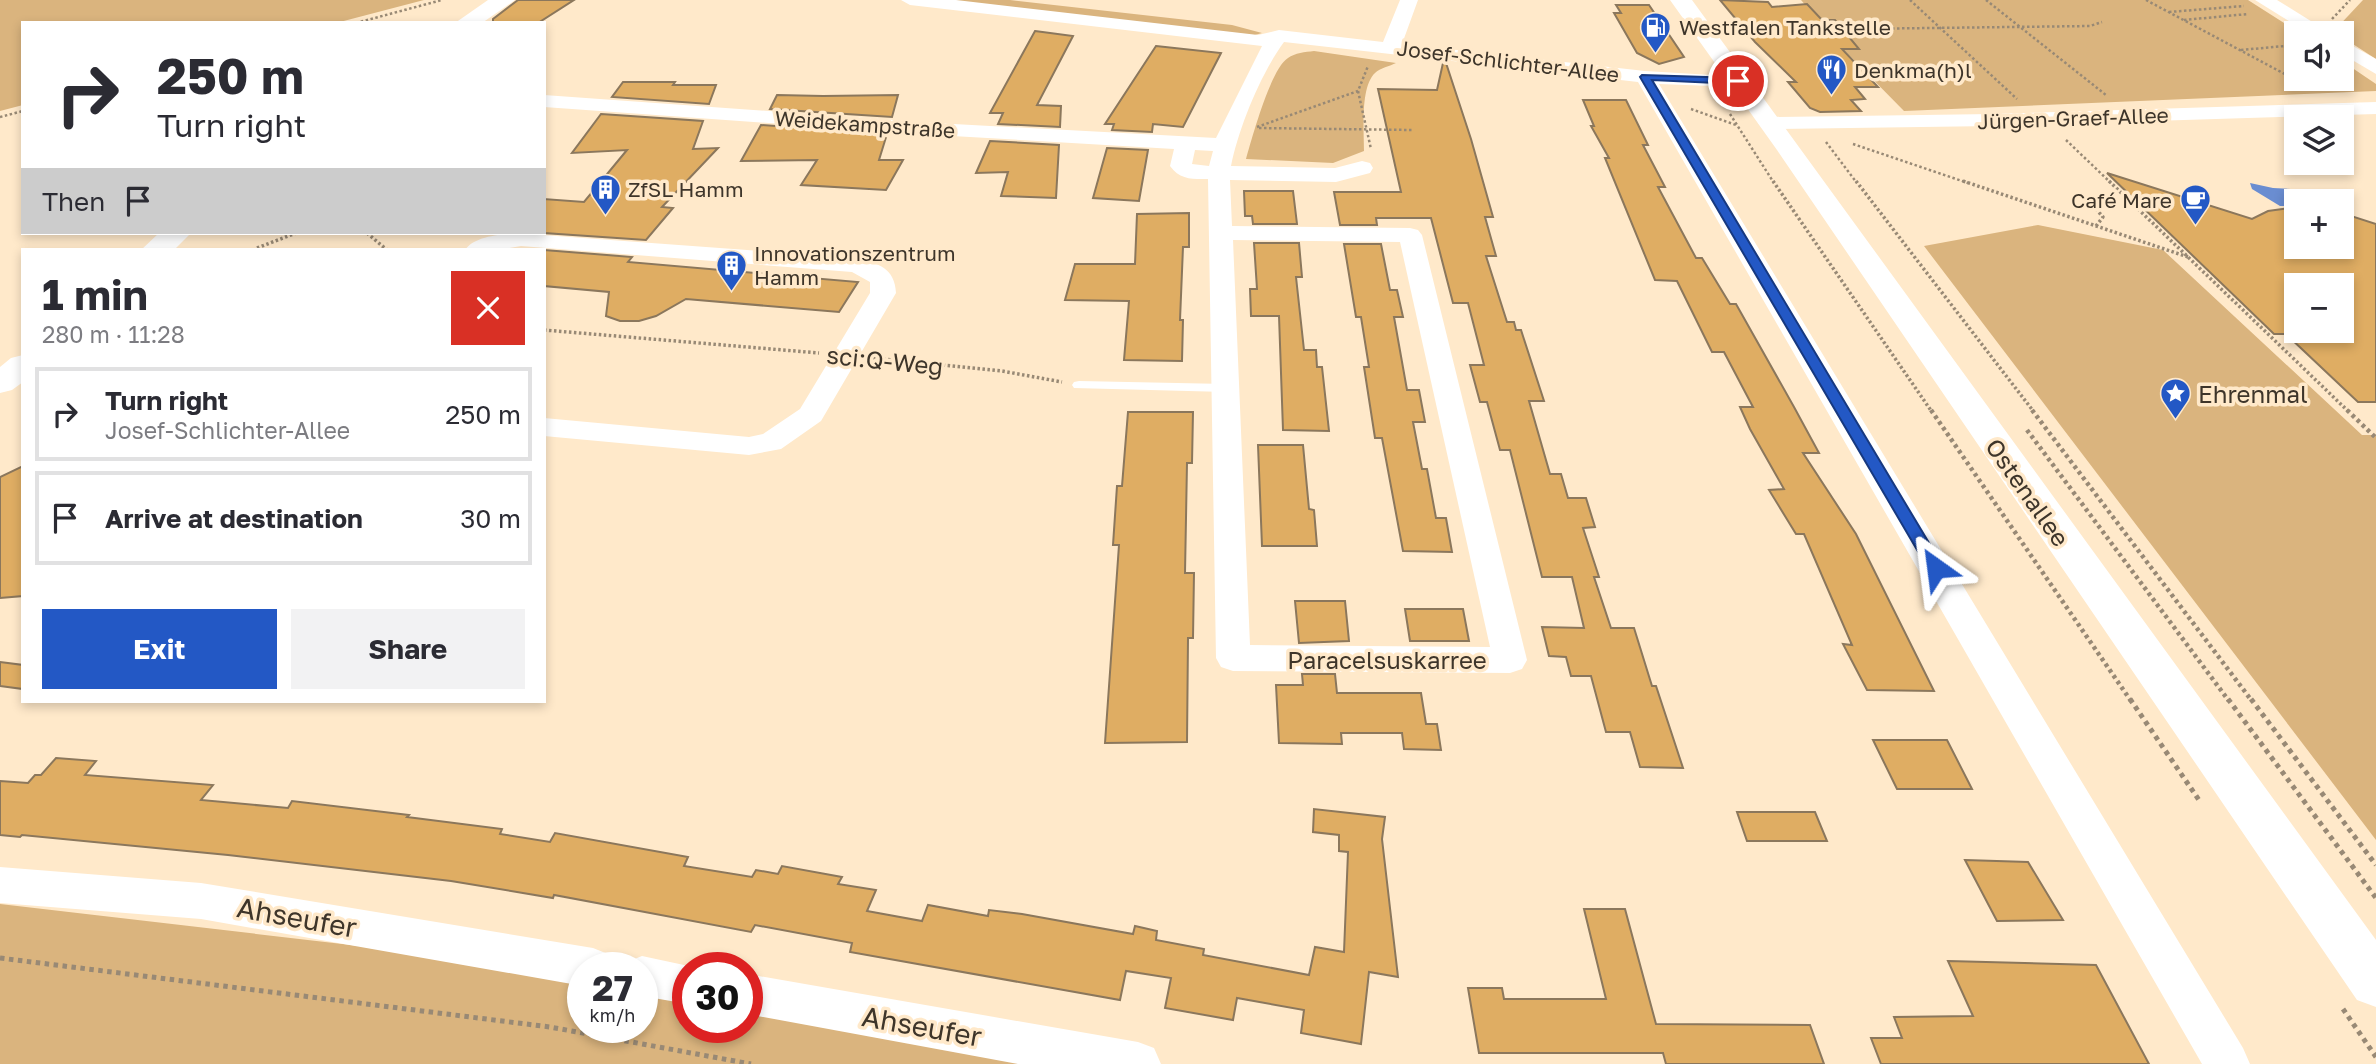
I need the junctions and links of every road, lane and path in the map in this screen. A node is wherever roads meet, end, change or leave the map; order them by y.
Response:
1 (442, 0) edge
2 (504, 0) edge
3 (910, 0) edge
4 (1041, 0) edge
5 (1409, 0) edge
6 (1681, 0) edge
7 (1910, 0) edge
8 (1986, 0) edge
9 (2146, 0) edge
10 (2257, 6) edge
11 (2290, 7) edge
12 (2169, 12) junction
13 (2183, 20) junction
14 (363, 21) edge
15 (469, 21) edge
16 (2307, 21) edge
17 (2102, 22) dead end
18 (2021, 27) junction
19 (1941, 28) junction
20 (1852, 29) dead end
21 (1279, 36) junction
22 (2284, 46) edge
23 (2240, 50) junction
24 (1382, 51) junction
25 (2354, 54) edge
26 (2376, 68) edge
27 (2284, 73) edge
28 (1738, 81) junction
29 (1652, 87) junction
30 (1358, 91) junction
31 (2108, 97) dead end
32 (2018, 100) dead end
33 (546, 101) edge
34 (2376, 108) edge
35 (21, 112) edge
36 (0, 117) edge
37 (1769, 123) junction
38 (1366, 130) junction
39 (1412, 130) dead end
40 (2060, 134) dead end
41 (1186, 143) junction
42 (1225, 145) junction
43 (1362, 168) joint
44 (1219, 177) junction
45 (2098, 211) dead end
46 (2096, 226) junction
47 (1222, 233) junction
48 (174, 235) edge
49 (291, 235) edge
50 (370, 235) edge
51 (158, 248) edge
52 (257, 248) dead end
53 (385, 248) edge
54 (482, 248) edge
55 (2188, 257) junction
56 (546, 330) edge
57 (844, 355) junction
58 (21, 367) edge
59 (0, 383) edge
60 (1079, 385) joint
61 (1226, 388) junction
62 (546, 427) edge
63 (2026, 428) dead end
64 (2376, 438) edge
65 (2203, 807) dead end
66 (2376, 865) edge
67 (0, 885) edge
68 (2376, 898) edge
69 (0, 958) edge
70 (567, 964) edge
71 (2376, 983) edge
72 (763, 998) edge
73 (2337, 1000) dead end
74 (2376, 1057) edge
75 (751, 1064) edge
76 (1138, 1064) edge
77 (2227, 1064) edge

1 - 14 path
2 - 15 main road
3 - 21 street, Josef-Schlichter-Allee
4 - 21 street, Josef-Schlichter-Allee
5 - 24 street
6 - 28 main road, Ostenallee
7 - 19 path
8 - 18 path
9 - 12 path
10 - 11 street
10 - 12 path
10 - 13 path
11 - 16 street
12 - 13 path
13 - 23 path
17 - 18 path
18 - 19 path
18 - 31 path
19 - 20 path
19 - 32 path
21 - 24 street, Josef-Schlichter-Allee
21 - 42 street, Paracelsuskarree
22 - 23 path
23 - 27 path
24 - 29 street, Josef-Schlichter-Allee
24 - 30 path
25 - 26 street
28 - 29 street, Josef-Schlichter-Allee
28 - 37 main road, Ostenallee
29 - 65 path
29 - 77 street
30 - 38 path
30 - 38 path
33 - 41 street, Weidekampstraße
34 - 37 street, Jürgen-Graef-Allee
35 - 36 path
37 - 71 main road, Ostenallee
38 - 39 path
38 - 43 path
40 - 55 path
41 - 42 street, Weidekampstraße
41 - 44 street
42 - 44 street, Paracelsuskarree
43 - 44 street
44 - 47 street, Paracelsuskarree
45 - 46 path
46 - 55 path
46 - 66 path
47 - 61 street, Paracelsuskarree
47 - 61 street, Paracelsuskarree
48 - 51 main road
49 - 52 path
50 - 53 path
54 - 57 street
55 - 64 path
56 - 57 path, sci:Q-Weg
57 - 60 path, sci:Q-Weg
57 - 62 street
58 - 59 main road
60 - 61 lane
63 - 68 path
67 - 70 street, Ahseufer
69 - 75 path
72 - 76 street, Ahseufer
73 - 74 path

